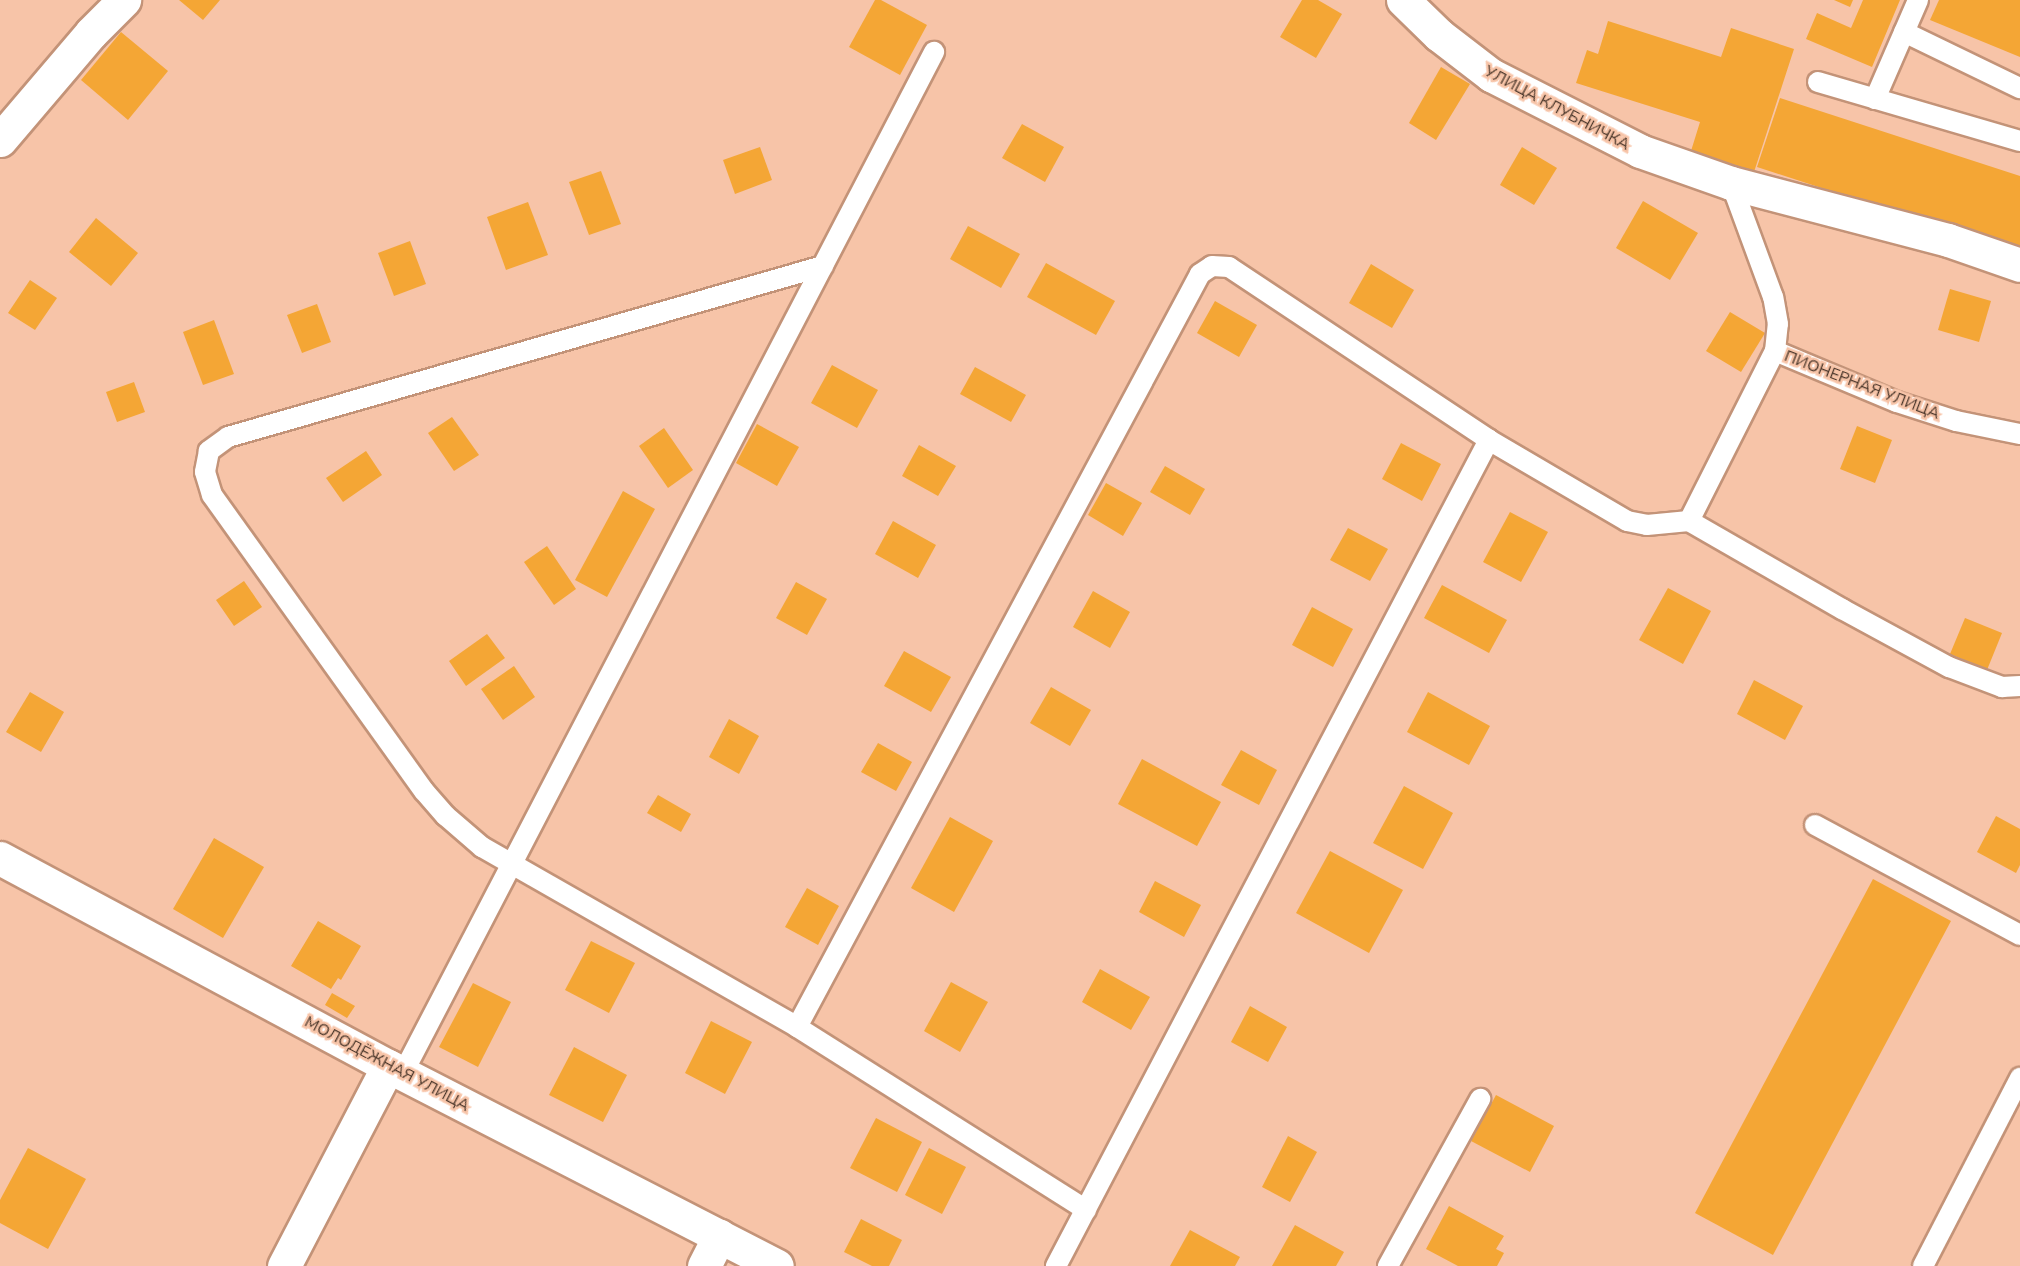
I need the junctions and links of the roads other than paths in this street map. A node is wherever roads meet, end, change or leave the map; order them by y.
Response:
1 (124, 0) edge
2 (1403, 0) edge
3 (1918, 0) edge
4 (1904, 32) junction
5 (934, 52) dead end
6 (1818, 82) dead end
7 (2020, 88) edge
8 (1875, 99) junction
9 (3, 130) edge
10 (2020, 141) edge
11 (1731, 183) junction
12 (823, 266) junction
13 (2020, 266) edge
14 (1775, 351) junction
15 (2020, 434) edge
16 (1490, 440) junction
17 (1689, 521) junction
18 (2020, 686) edge
19 (1815, 825) dead end
20 (0, 858) edge
21 (512, 865) junction
22 (2020, 935) edge
23 (797, 1027) junction
24 (395, 1069) junction
25 (2020, 1078) edge
26 (1480, 1099) dead end
27 (1086, 1210) junction
28 (719, 1236) junction
29 (284, 1266) edge
30 (704, 1266) edge
31 (777, 1266) edge
32 (1056, 1266) edge
33 (1388, 1266) edge
34 (1923, 1266) edge

1 - 9 street
2 - 11 street, УЛИЦА КЛУБНИЧКА
3 - 4 lane
4 - 7 lane
4 - 8 lane
5 - 12 lane
6 - 8 lane
8 - 10 lane
11 - 13 street, УЛИЦА КЛУБНИЧКА
11 - 14 lane
12 - 21 lane
12 - 21 lane
14 - 15 lane, ПИОНЕРНАЯ УЛИЦА
14 - 17 lane
16 - 17 lane
16 - 23 lane
16 - 27 lane
17 - 18 lane
19 - 22 lane
20 - 24 street, МОЛОДЁЖНАЯ УЛИЦА
21 - 23 lane
21 - 24 lane
23 - 27 lane
24 - 28 street, МОЛОДЁЖНАЯ УЛИЦА
24 - 29 street
25 - 34 lane
26 - 33 lane
27 - 32 lane
28 - 30 street
28 - 31 street, МОЛОДЁЖНАЯ УЛИЦА

